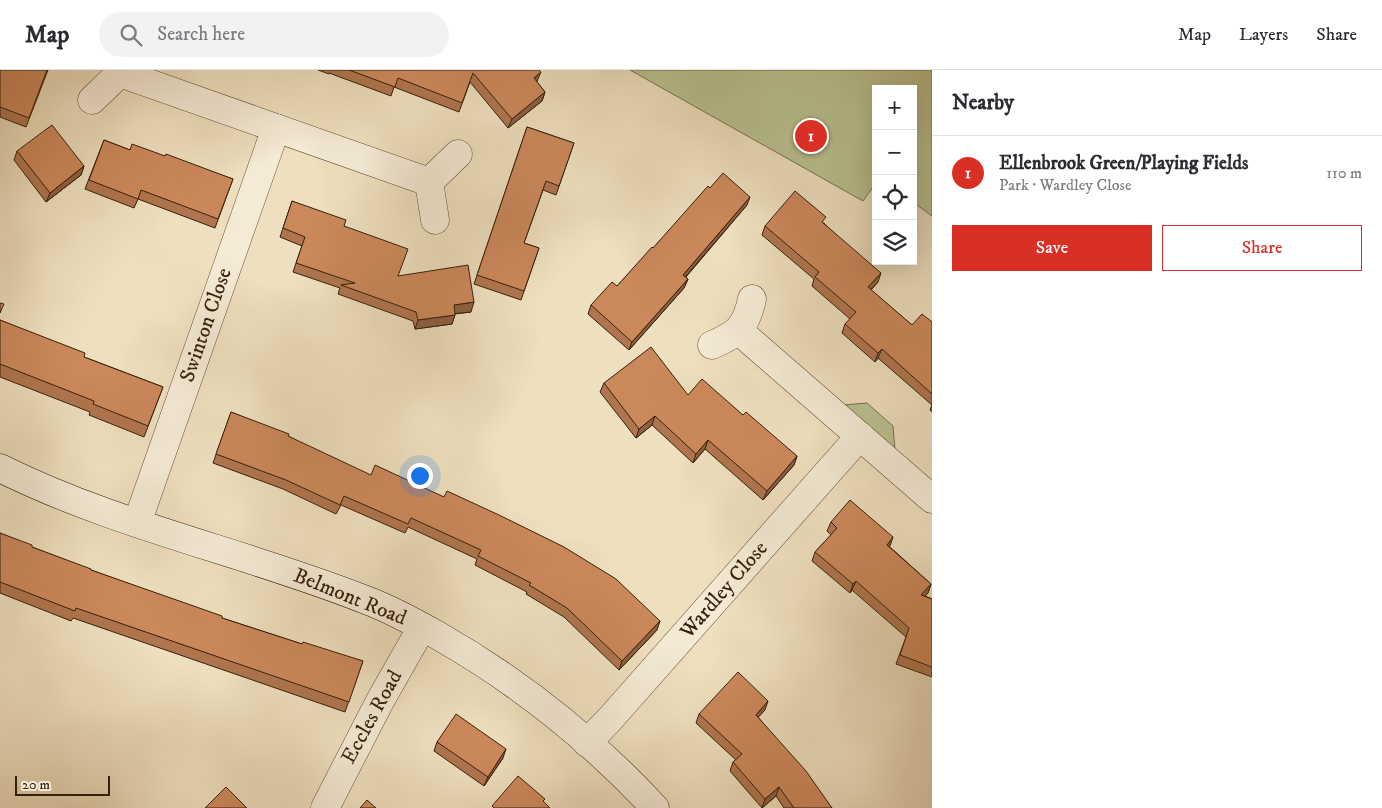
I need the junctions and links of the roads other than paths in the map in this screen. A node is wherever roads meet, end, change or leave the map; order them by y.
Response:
1 (119, 71) edge
2 (92, 100) dead end
3 (276, 128) junction
4 (458, 154) dead end
5 (429, 182) junction
6 (435, 220) dead end
7 (752, 299) dead end
8 (739, 331) junction
9 (712, 345) dead end
10 (860, 436) junction
11 (0, 468) edge
12 (932, 499) edge
13 (137, 523) junction
14 (422, 627) junction
15 (587, 743) junction
16 (325, 808) edge
17 (655, 808) edge

1 - 2 street
1 - 3 street
3 - 5 street
3 - 13 street, Swinton Close
4 - 5 street
5 - 6 street
7 - 8 street
8 - 9 street
8 - 10 street
10 - 12 street
10 - 15 street, Wardley Close
11 - 13 street, Belmont Road
13 - 14 street, Belmont Road
14 - 15 street, Belmont Road
14 - 16 street, Eccles Road
15 - 17 street, Belmont Road

